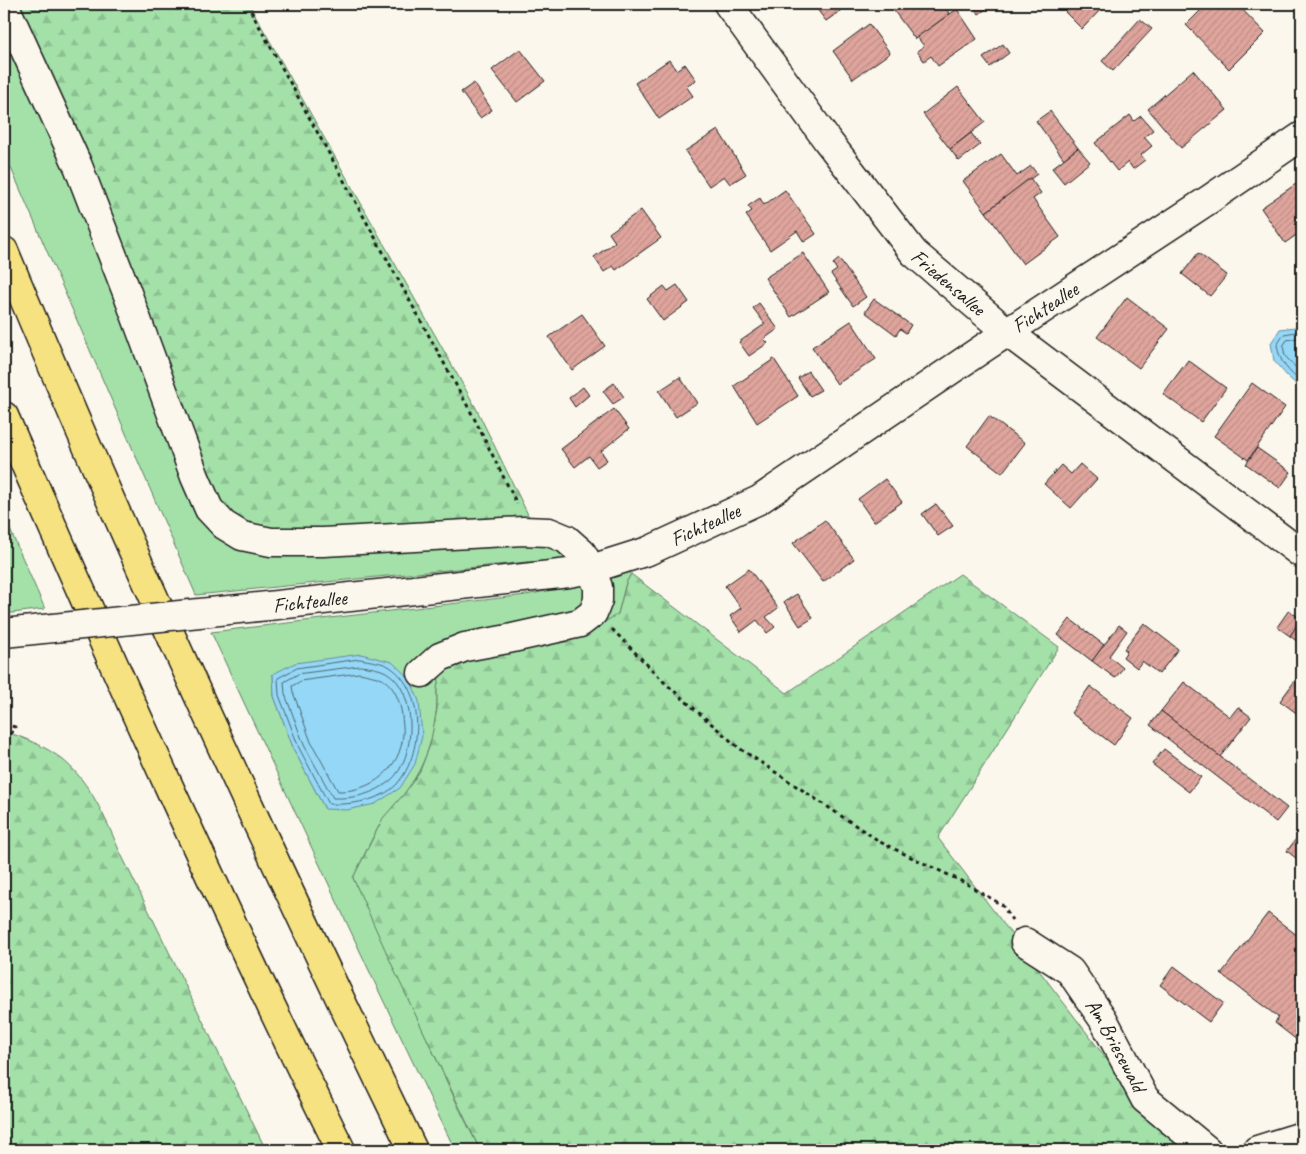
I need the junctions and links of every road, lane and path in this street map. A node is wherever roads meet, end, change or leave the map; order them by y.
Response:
1 (4, 4) edge
2 (247, 4) edge
3 (728, 4) edge
4 (1302, 136) edge
5 (4, 251) edge
6 (1007, 332) junction
7 (4, 416) edge
8 (531, 531) junction
9 (1302, 554) edge
10 (591, 569) junction
11 (595, 608) junction
12 (4, 633) edge
13 (422, 673) dead end
14 (4, 724) edge
15 (4, 745) edge
16 (1025, 942) joint
17 (1302, 1136) edge
18 (341, 1150) edge
19 (413, 1150) edge
20 (1207, 1150) edge
21 (1257, 1150) edge

1 - 8 street
2 - 8 path
3 - 6 street, Friedensallee
4 - 6 street, Fichteallee
5 - 19 highway
6 - 9 street, Friedensallee
6 - 10 street, Fichteallee
7 - 18 highway
8 - 10 street
10 - 11 street
10 - 12 street, Fichteallee, bridge
11 - 13 street
11 - 16 path
14 - 15 path
16 - 20 street, Am Briesewald
17 - 21 street

